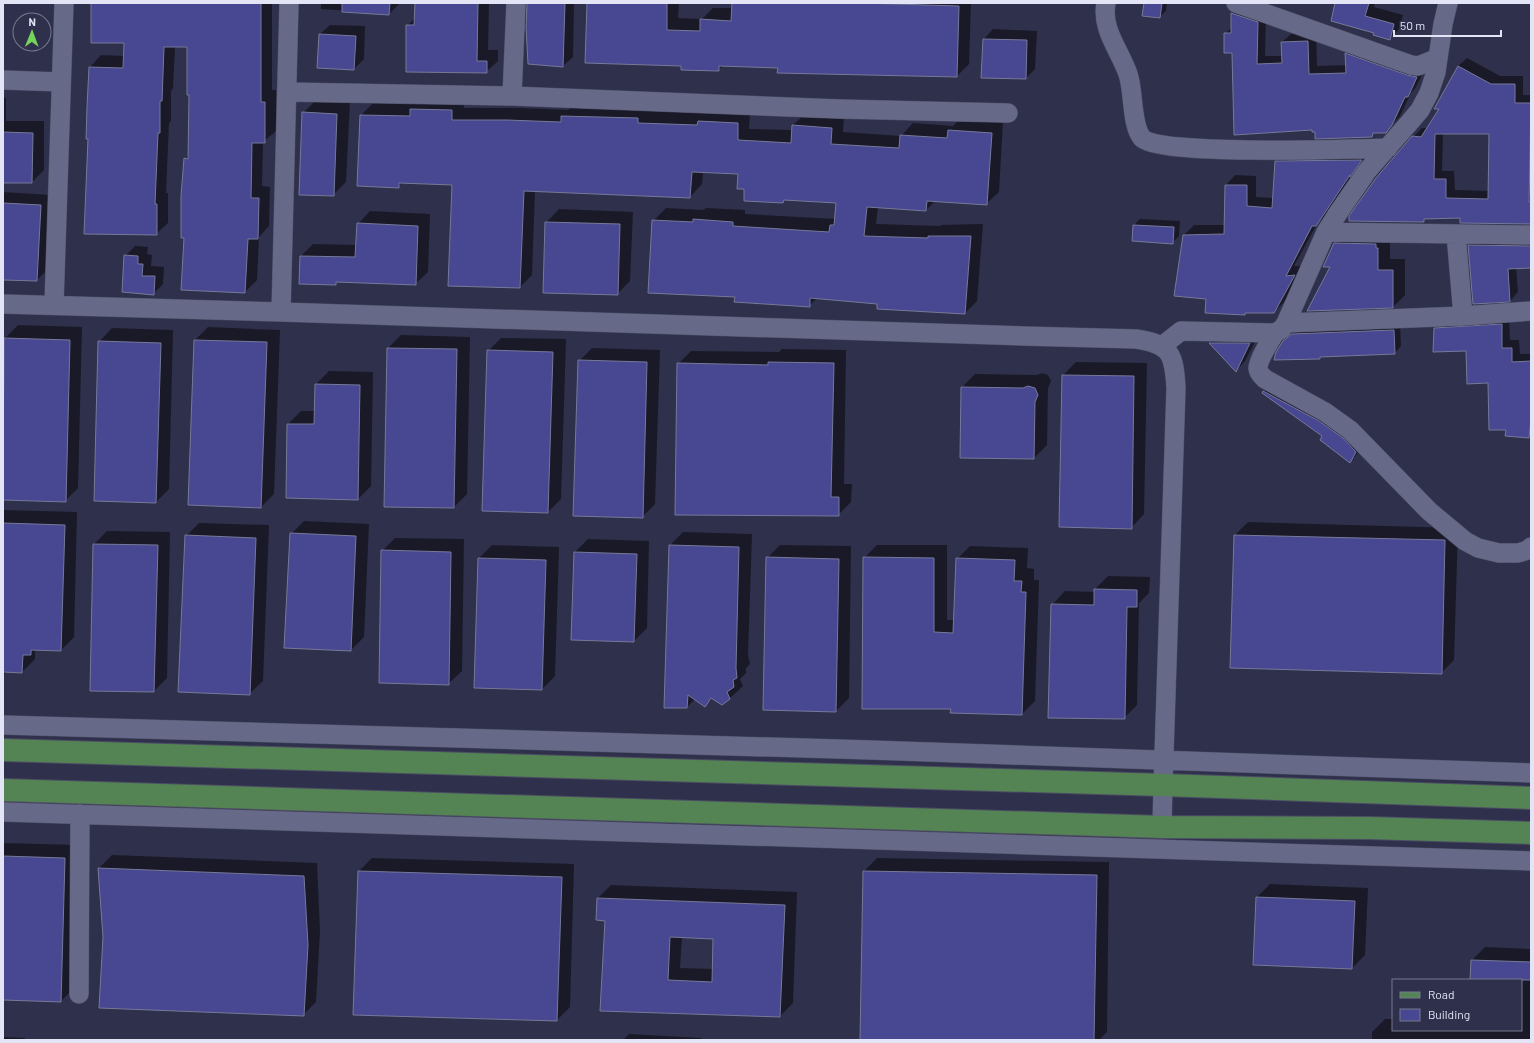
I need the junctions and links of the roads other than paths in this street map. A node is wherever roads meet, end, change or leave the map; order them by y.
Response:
1 (64, 3) edge
2 (289, 3) edge
3 (516, 3) edge
4 (1106, 3) edge
5 (1236, 3) edge
6 (1448, 3) edge
7 (1438, 58) junction
8 (3, 80) edge
9 (61, 82) junction
10 (288, 92) junction
11 (512, 96) junction
12 (1008, 113) dead end
13 (1388, 148) junction
14 (1326, 232) junction
15 (1456, 234) junction
16 (1531, 235) edge
17 (3, 304) edge
18 (54, 305) junction
19 (1531, 311) edge
20 (281, 312) junction
21 (1463, 316) junction
22 (1280, 328) junction
23 (1162, 346) junction
24 (1531, 547) edge
25 (3, 725) edge
26 (3, 750) edge
27 (1163, 761) junction
28 (1531, 773) edge
29 (1163, 785) junction
30 (3, 790) edge
31 (1531, 798) edge
32 (3, 812) edge
33 (80, 814) junction
34 (1162, 827) junction
35 (1531, 833) edge
36 (1531, 861) edge
37 (79, 994) dead end

1 - 9 street
2 - 10 street
3 - 11 street
4 - 13 street
5 - 7 street
6 - 7 street
7 - 13 street
8 - 9 street
9 - 18 street
10 - 11 street
10 - 20 street
11 - 12 street
13 - 14 street
14 - 15 street
14 - 22 street
15 - 16 street
15 - 21 street
17 - 18 street
18 - 20 street
19 - 21 street
20 - 23 street
21 - 22 street
22 - 23 street
22 - 24 street
23 - 27 street
25 - 27 street
26 - 29 main road
27 - 28 street
27 - 29 street
29 - 31 main road
29 - 34 street
30 - 34 main road
32 - 33 street
33 - 36 street
33 - 37 street
34 - 35 main road

